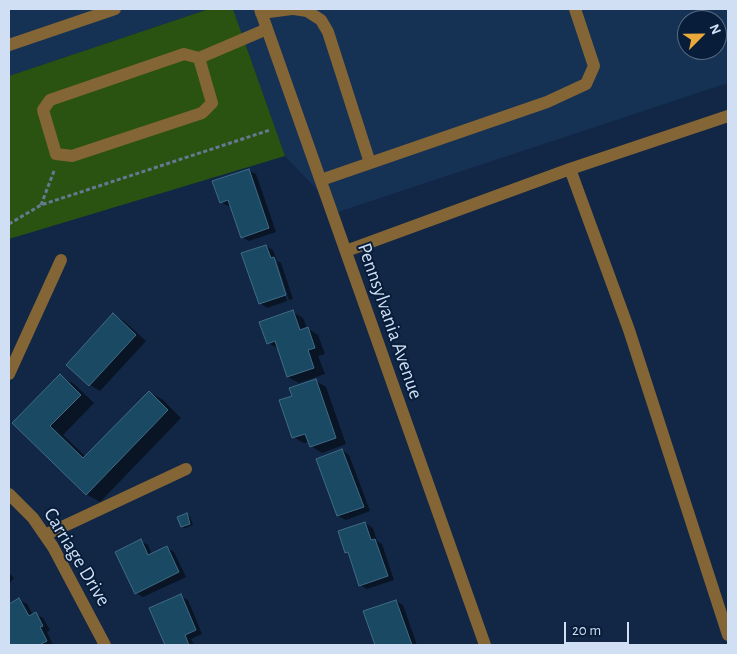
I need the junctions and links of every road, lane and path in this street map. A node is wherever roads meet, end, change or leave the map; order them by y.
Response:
1 (115, 9) edge
2 (293, 9) edge
3 (574, 9) edge
4 (261, 11) edge
5 (267, 29) junction
6 (9, 45) edge
7 (199, 58) junction
8 (728, 116) edge
9 (270, 130) dead end
10 (61, 154) junction
11 (370, 163) junction
12 (570, 169) junction
13 (321, 180) junction
14 (41, 205) junction
15 (9, 224) edge
16 (346, 251) junction
17 (61, 260) dead end
18 (9, 374) edge
19 (186, 469) dead end
20 (9, 494) edge
21 (45, 535) junction
22 (728, 635) edge
23 (105, 645) edge
24 (485, 645) edge

1 - 6 street
2 - 4 street
2 - 11 street
3 - 11 street
4 - 5 street, Pennsylvania Avenue
5 - 7 street
5 - 13 street, Pennsylvania Avenue
7 - 10 street
7 - 10 street
8 - 12 street
9 - 14 path
10 - 14 path
11 - 13 street
12 - 16 street
12 - 22 street
13 - 16 street, Pennsylvania Avenue
14 - 15 path
16 - 24 street, Pennsylvania Avenue
17 - 18 street
19 - 21 street
20 - 21 street, Carriage Drive
21 - 23 street, Carriage Drive

